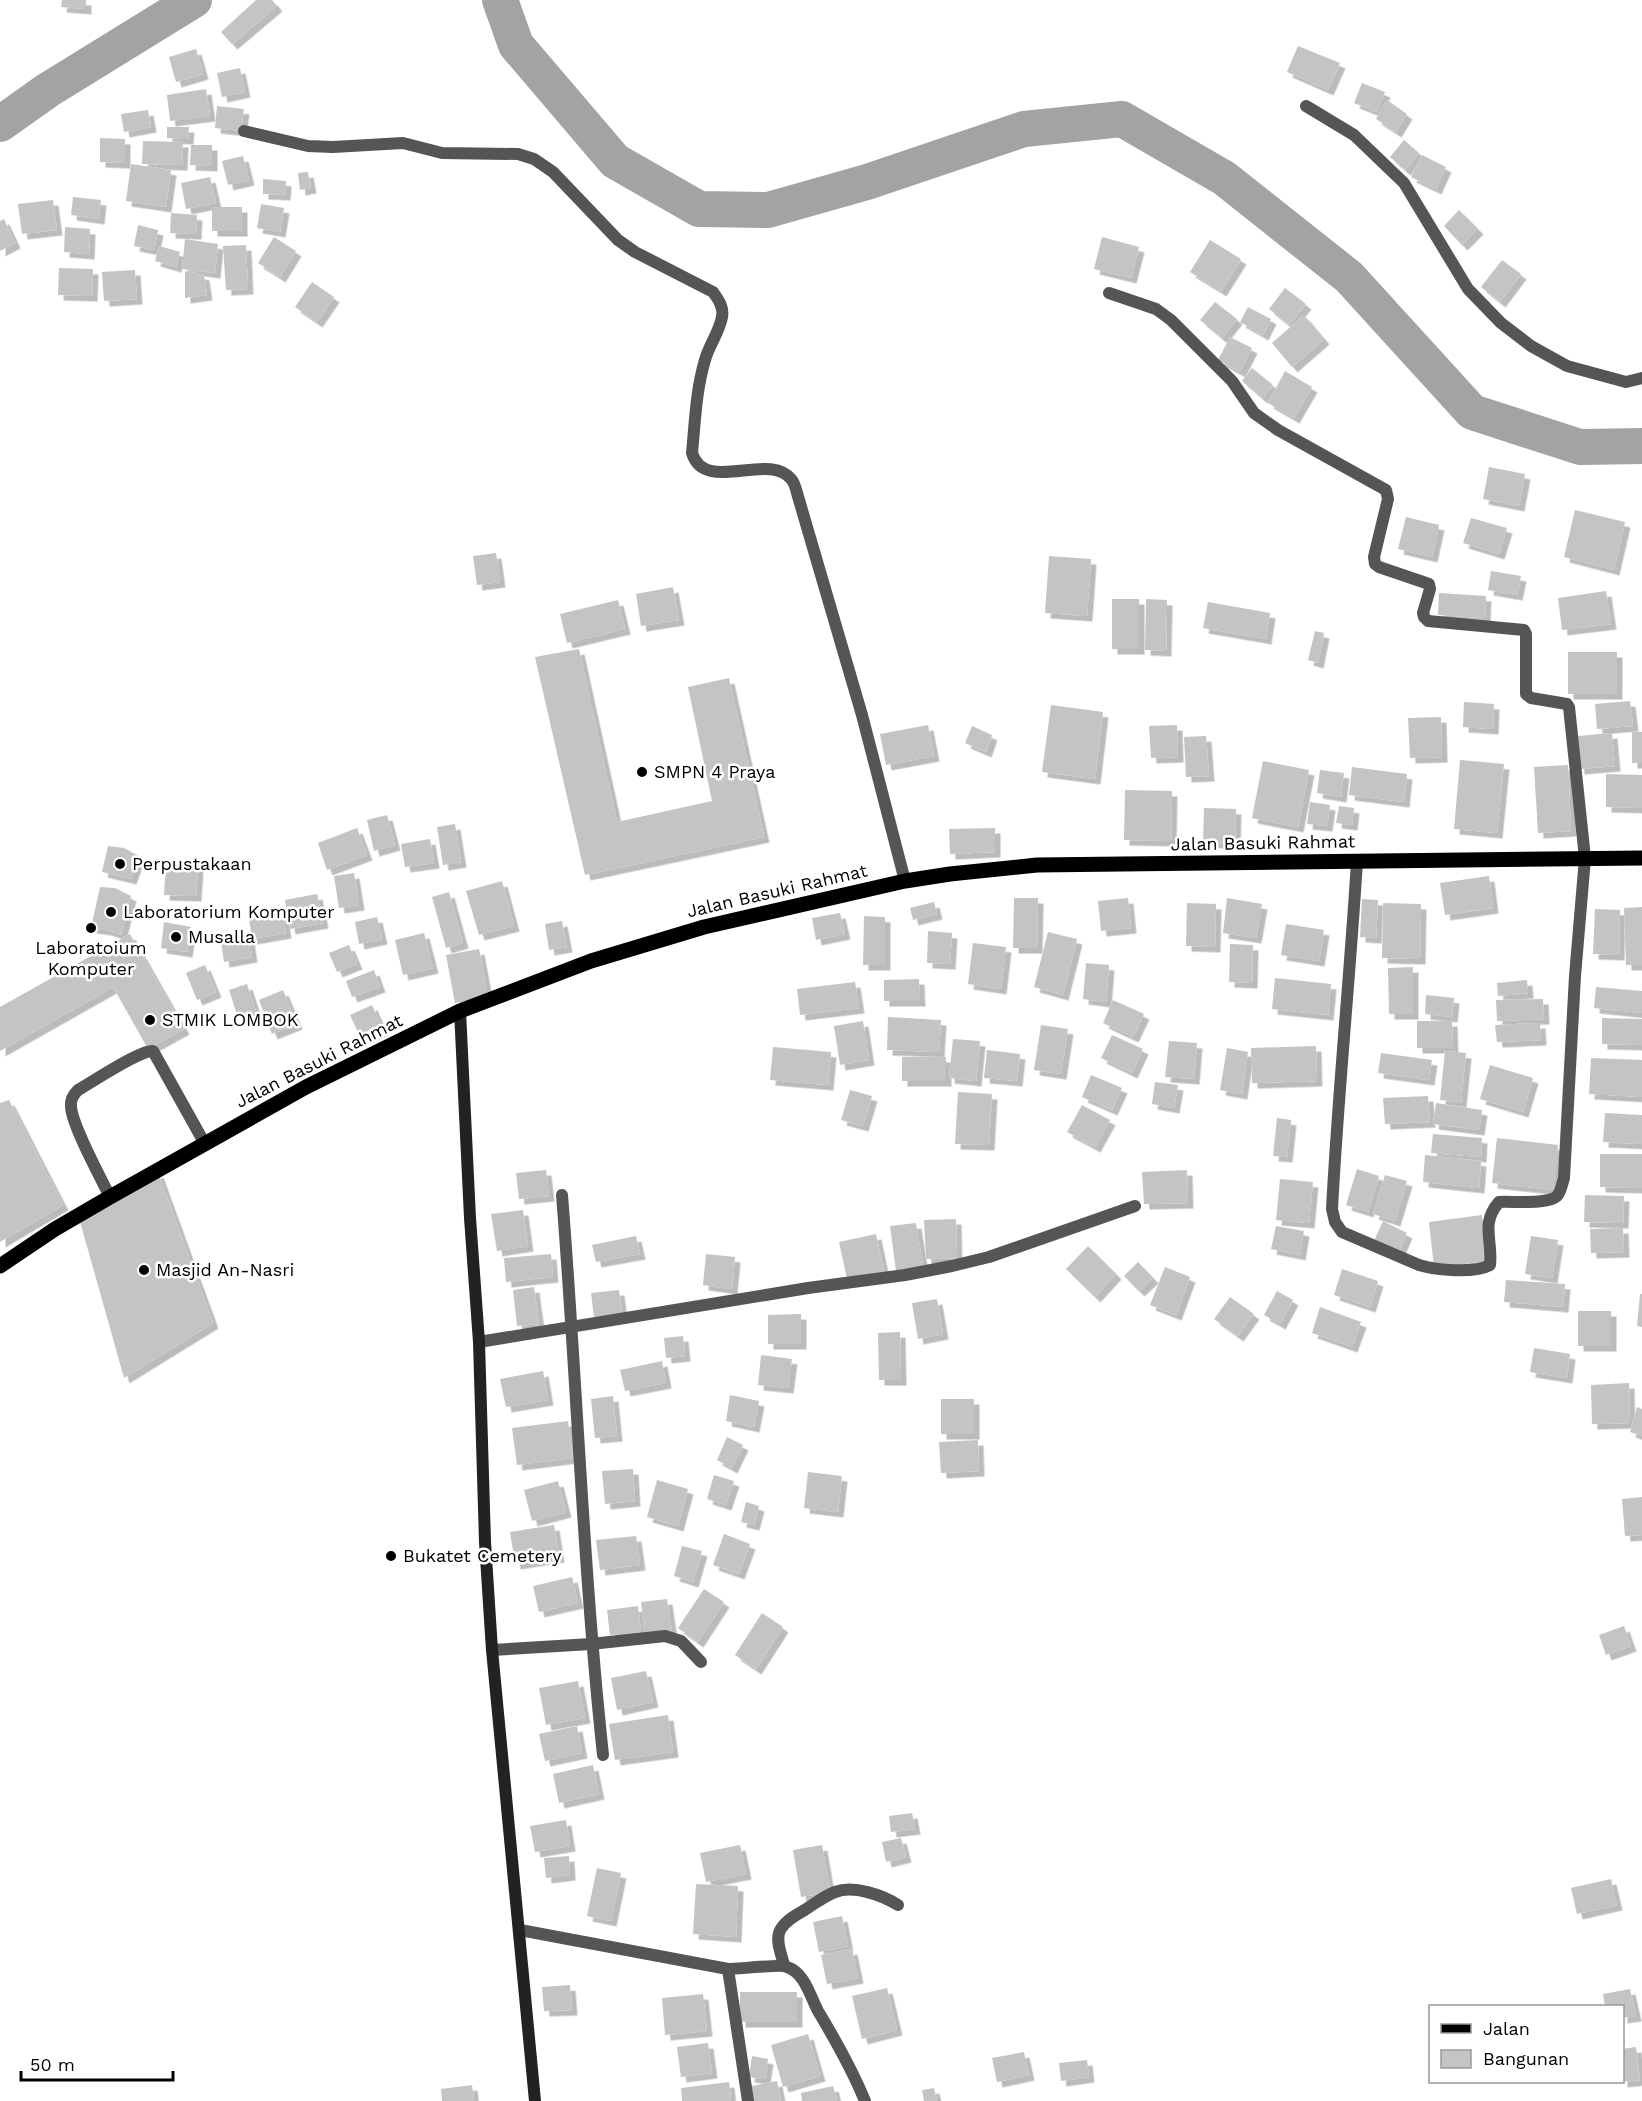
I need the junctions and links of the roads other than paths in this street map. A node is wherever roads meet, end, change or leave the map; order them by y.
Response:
1 (1306, 105) dead end
2 (244, 131) dead end
3 (1109, 292) dead end
4 (1642, 378) edge
5 (1585, 858) junction
6 (1642, 858) edge
7 (1357, 861) junction
8 (905, 881) junction
9 (460, 1011) junction
10 (206, 1144) junction
11 (562, 1195) dead end
12 (110, 1197) junction
13 (1136, 1206) dead end
14 (0, 1266) edge
15 (572, 1326) junction
16 (479, 1342) junction
17 (591, 1644) junction
18 (492, 1650) junction
19 (701, 1662) dead end
20 (603, 1755) dead end
21 (898, 1905) dead end
22 (520, 1930) junction
23 (784, 1965) junction
24 (728, 1969) junction
25 (535, 2101) edge
26 (748, 2101) edge
27 (865, 2101) edge

1 - 4 street
2 - 8 street
3 - 5 street
5 - 6 main road, Jalan Basuki Rahmat
5 - 7 main road, Jalan Basuki Rahmat
5 - 7 street
7 - 8 main road, Jalan Basuki Rahmat
8 - 9 main road, Jalan Basuki Rahmat
9 - 10 main road, Jalan Basuki Rahmat
9 - 16 main road
10 - 12 main road, Jalan Basuki Rahmat
10 - 12 street
11 - 15 street
12 - 14 main road, Jalan Basuki Rahmat
13 - 15 street
15 - 16 street
15 - 17 street
16 - 18 main road
17 - 18 street
17 - 19 street
17 - 20 street
18 - 22 main road
21 - 23 street
22 - 24 street
22 - 25 main road
23 - 24 street
23 - 27 street
24 - 26 street

